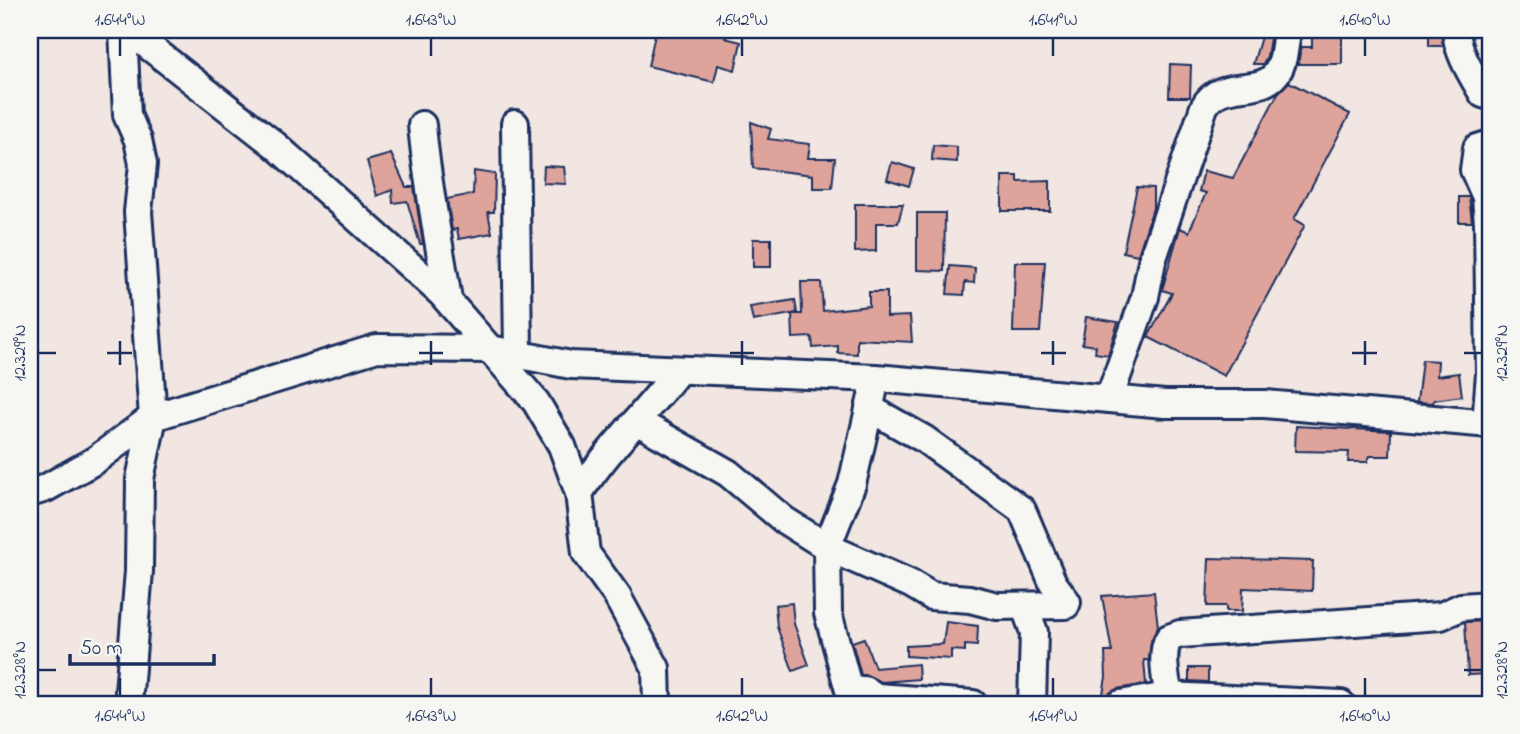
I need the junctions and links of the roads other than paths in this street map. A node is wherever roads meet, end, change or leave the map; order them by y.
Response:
1 (123, 30) edge
2 (128, 30) edge
3 (1287, 30) edge
4 (1456, 30) edge
5 (1490, 96) edge
6 (515, 124) dead end
7 (422, 125) dead end
8 (1490, 144) edge
9 (1489, 224) edge
10 (448, 300) junction
11 (490, 349) junction
12 (518, 353) junction
13 (678, 370) junction
14 (876, 378) junction
15 (1109, 399) junction
16 (869, 408) junction
17 (153, 416) junction
18 (638, 422) junction
19 (1488, 424) edge
20 (579, 493) junction
21 (30, 494) edge
22 (827, 547) junction
23 (1490, 605) edge
24 (1025, 607) junction
25 (853, 699) edge
26 (1172, 700) edge
27 (128, 704) edge
28 (657, 704) edge
29 (973, 704) edge
30 (1032, 704) edge
31 (1119, 704) edge
32 (1341, 704) edge

1 - 17 street
2 - 10 street
3 - 15 street
4 - 5 street
6 - 12 street
7 - 10 street
8 - 9 street
9 - 19 street
10 - 11 street
11 - 12 street
11 - 17 street
11 - 20 street
12 - 13 street
13 - 14 street
13 - 18 street
14 - 15 street
14 - 16 street
15 - 19 street
16 - 22 street
16 - 24 street
17 - 21 street
17 - 27 street
18 - 20 street
18 - 22 street
20 - 28 street
22 - 24 street
22 - 25 street
23 - 26 street
24 - 30 street
25 - 29 street
26 - 31 street
26 - 32 street

